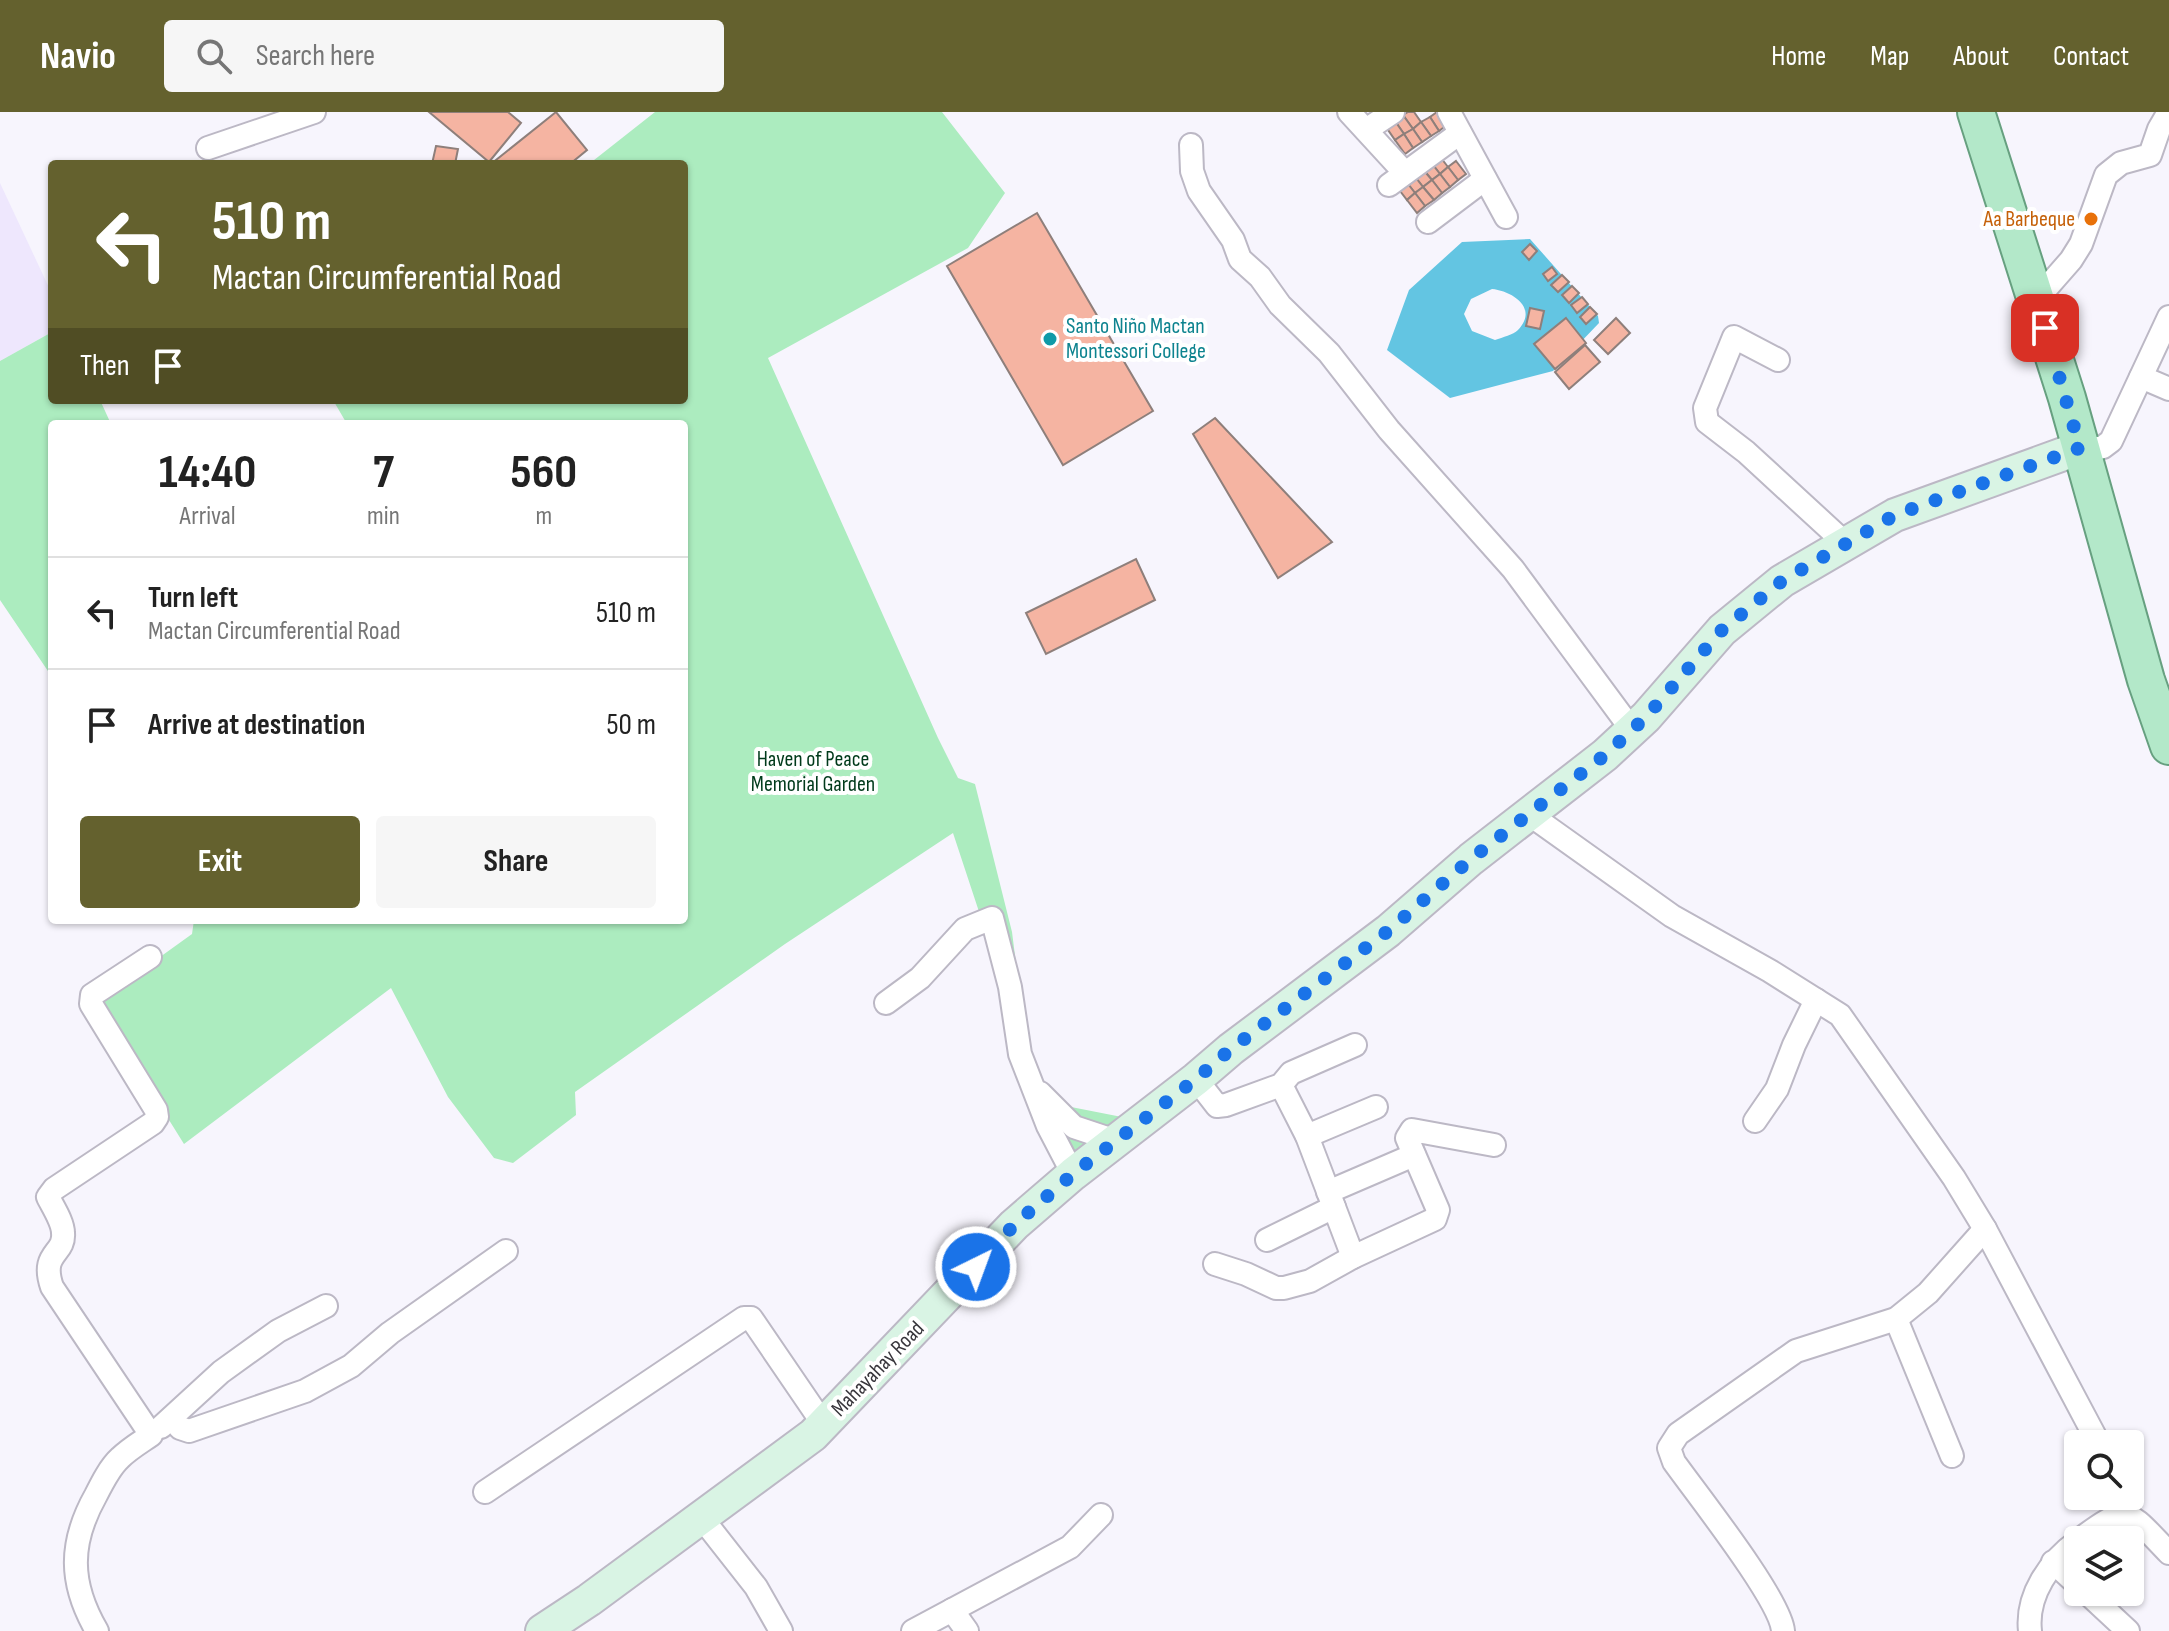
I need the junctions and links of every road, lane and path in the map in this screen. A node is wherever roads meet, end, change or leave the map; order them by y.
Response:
1 (314, 112) edge
2 (1349, 112) edge
3 (1393, 112) edge
4 (1449, 112) edge
5 (1976, 112) edge
6 (2169, 112) edge
7 (1366, 130) junction
8 (1460, 133) junction
9 (1191, 145) dead end
10 (208, 148) dead end
11 (1485, 179) junction
12 (1506, 217) dead end
13 (1428, 222) dead end
14 (2036, 300) junction
15 (2169, 317) edge
16 (1778, 360) dead end
17 (2141, 377) junction
18 (2169, 389) edge
19 (2081, 450) junction
20 (1845, 543) junction
21 (1632, 730) junction
22 (2169, 746) edge
23 (1529, 814) junction
24 (150, 957) dead end
25 (1816, 1000) junction
26 (886, 1003) dead end
27 (1355, 1045) dead end
28 (1196, 1079) junction
29 (1281, 1085) junction
30 (1034, 1086) junction
31 (1376, 1107) dead end
32 (1755, 1121) dead end
33 (1307, 1136) junction
34 (1116, 1141) junction
35 (1494, 1145) dead end
36 (1414, 1155) junction
37 (1073, 1174) junction
38 (1331, 1200) junction
39 (1985, 1229) junction
40 (1267, 1240) dead end
41 (506, 1251) dead end
42 (1353, 1257) junction
43 (1215, 1264) dead end
44 (326, 1306) dead end
45 (1896, 1319) junction
46 (172, 1418) junction
47 (824, 1425) junction
48 (2092, 1430) edge
49 (151, 1435) junction
50 (1952, 1456) dead end
51 (485, 1492) dead end
52 (2120, 1510) edge
53 (2129, 1510) edge
54 (1101, 1515) dead end
55 (701, 1517) junction
56 (2097, 1526) edge
57 (2064, 1552) edge
58 (2169, 1553) edge
59 (2053, 1562) junction
60 (2064, 1572) edge
61 (2101, 1606) edge
62 (952, 1610) junction
63 (546, 1630) edge
64 (97, 1631) edge
65 (781, 1631) edge
66 (913, 1631) edge
67 (967, 1631) edge
68 (1783, 1631) edge
69 (2030, 1631) edge
70 (2128, 1631) edge

1 - 10 street
2 - 7 street
3 - 7 street
4 - 8 street
5 - 14 main road
6 - 14 street
7 - 8 street
8 - 11 street
9 - 21 street
11 - 12 street
11 - 13 street
14 - 19 main road
15 - 17 street
16 - 20 street
17 - 18 street
17 - 19 street
19 - 20 street, Mahayahay Road
19 - 22 main road
20 - 21 street, Mahayahay Road
21 - 23 street, Mahayahay Road
23 - 25 street
23 - 28 street, Mahayahay Road
24 - 49 street
25 - 32 street
25 - 39 street
26 - 30 street
27 - 29 street
28 - 29 street
28 - 34 street, Mahayahay Road
29 - 33 street
30 - 34 street
30 - 37 street
31 - 33 street
33 - 38 street
34 - 37 street, Mahayahay Road
35 - 36 street
36 - 38 street
36 - 42 street
37 - 47 street, Mahayahay Road
38 - 40 street
38 - 42 street
39 - 45 street
39 - 48 street
41 - 46 street
42 - 43 street
44 - 46 street
45 - 50 street
45 - 68 street
46 - 49 street
47 - 51 street
47 - 55 street, Mahayahay Road
49 - 64 street
52 - 56 street
53 - 58 street
54 - 62 street
55 - 63 street, Mahayahay Road
55 - 65 street
57 - 59 street
59 - 60 street
59 - 69 street
61 - 70 street
62 - 66 street
62 - 67 street

